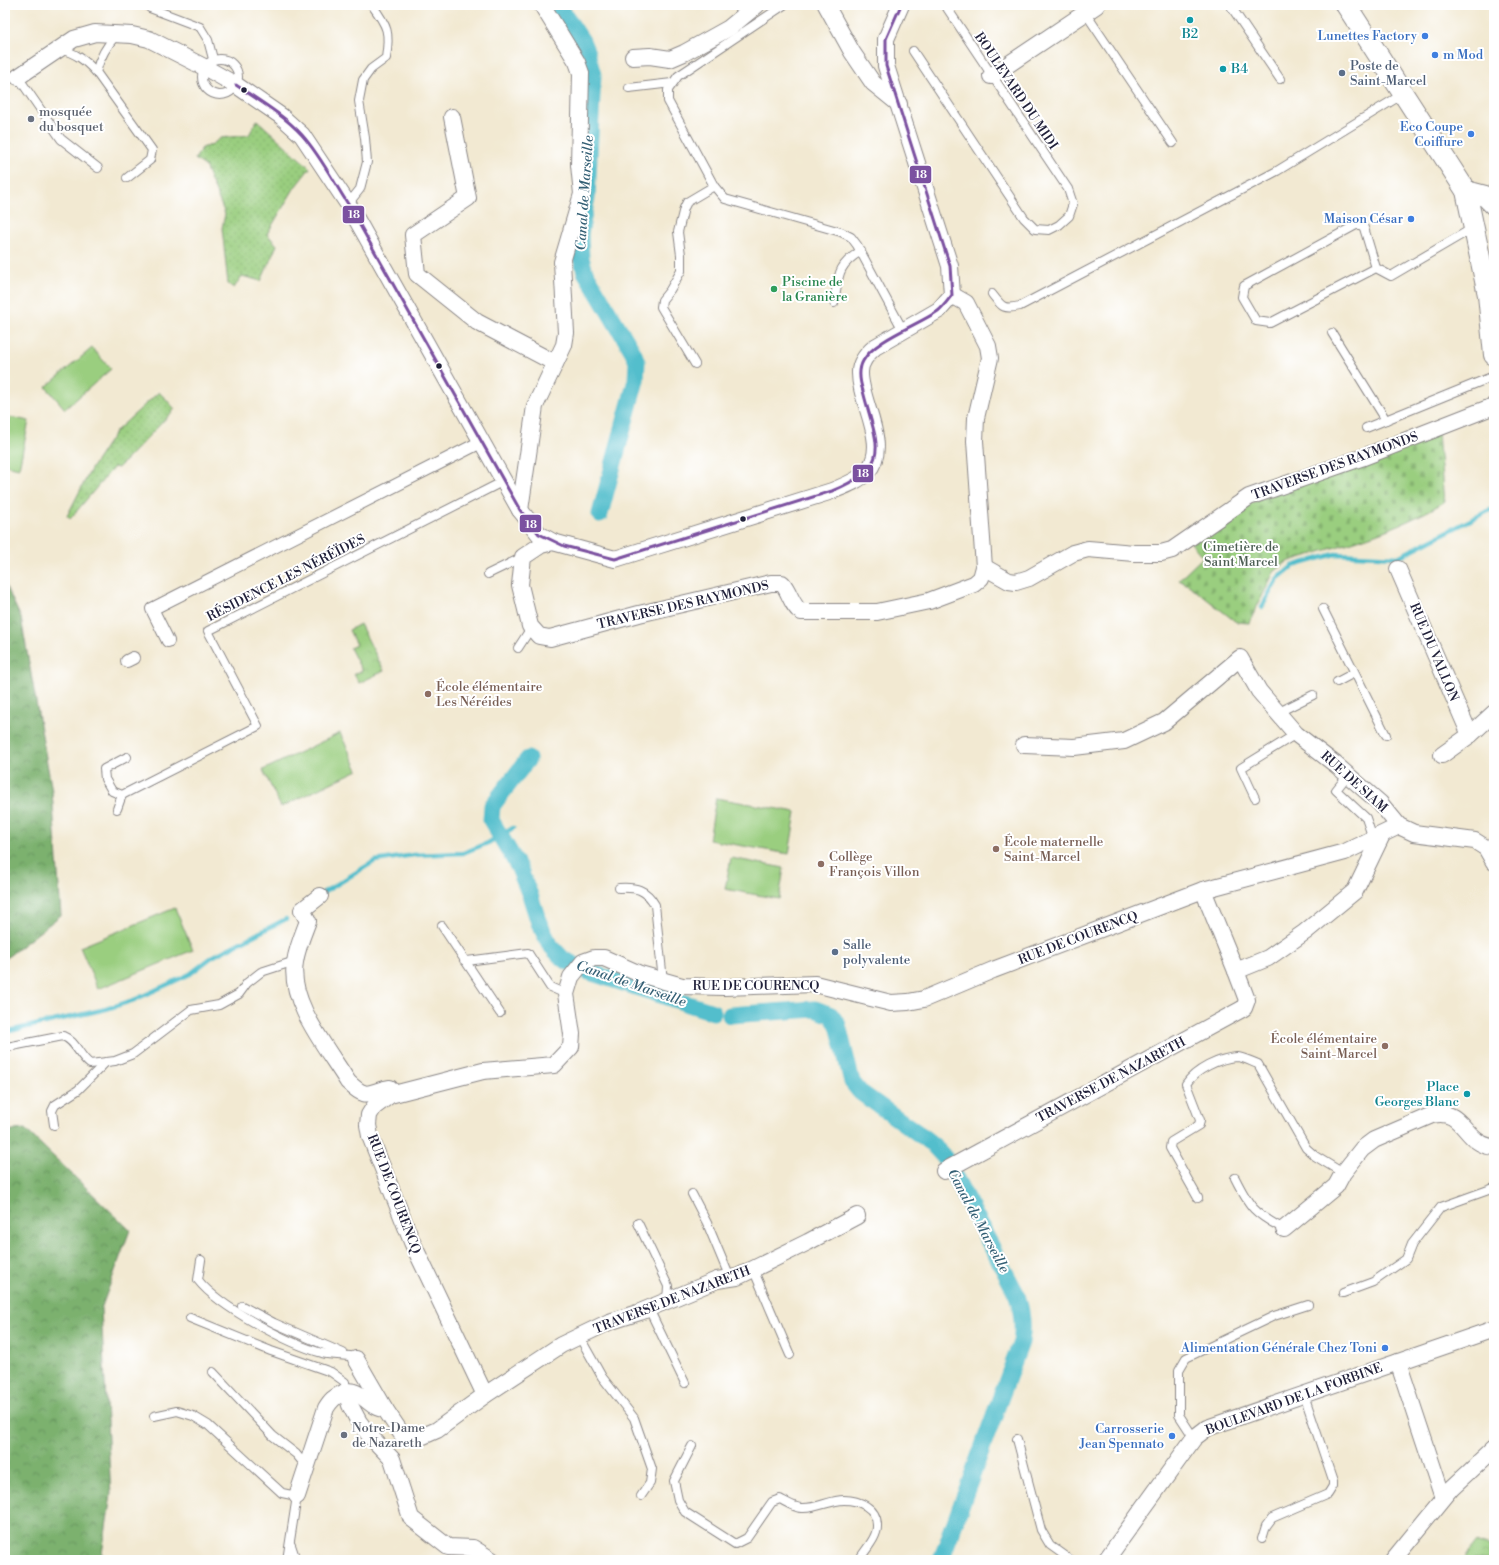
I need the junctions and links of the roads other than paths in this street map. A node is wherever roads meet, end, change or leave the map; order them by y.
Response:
1 (148, 5) edge
2 (372, 5) edge
3 (542, 5) edge
4 (758, 5) edge
5 (784, 5) edge
6 (826, 5) edge
7 (901, 5) edge
8 (944, 5) edge
9 (1230, 5) edge
10 (1346, 5) edge
11 (1087, 8) edge
12 (117, 33) junction
13 (60, 49) junction
14 (913, 52) dead end
15 (633, 57) dead end
16 (209, 63) junction
17 (96, 72) junction
18 (991, 76) junction
19 (18, 77) joint
20 (1280, 78) dead end
21 (672, 83) junction
22 (629, 88) dead end
23 (1403, 94) junction
24 (899, 104) junction
25 (452, 117) dead end
26 (1173, 143) dead end
27 (98, 168) dead end
28 (127, 178) dead end
29 (714, 186) junction
30 (1466, 191) junction
31 (348, 204) junction
32 (1494, 205) edge
33 (1474, 228) junction
34 (861, 251) junction
35 (1376, 268) junction
36 (992, 294) dead end
37 (952, 295) junction
38 (834, 302) dead end
39 (904, 332) junction
40 (1332, 334) dead end
41 (1494, 355) edge
42 (555, 363) junction
43 (695, 364) dead end
44 (1494, 376) edge
45 (1494, 406) edge
46 (1386, 420) junction
47 (1366, 428) dead end
48 (481, 442) junction
49 (504, 481) junction
50 (520, 510) junction
51 (553, 542) junction
52 (523, 557) junction
53 (984, 567) junction
54 (1398, 569) dead end
55 (488, 574) dead end
56 (1323, 610) dead end
57 (531, 628) junction
58 (168, 641) dead end
59 (518, 648) dead end
60 (1354, 673) junction
61 (1338, 682) dead end
62 (1313, 695) dead end
63 (1494, 712) edge
64 (1277, 713) junction
65 (1296, 734) junction
66 (1386, 735) dead end
67 (1470, 735) junction
68 (1024, 745) dead end
69 (1442, 755) dead end
70 (127, 757) dead end
71 (1348, 775) junction
72 (122, 795) junction
73 (1255, 798) dead end
74 (117, 809) dead end
75 (1399, 826) junction
76 (1378, 837) junction
77 (1494, 862) edge
78 (619, 888) dead end
79 (1203, 890) junction
80 (320, 896) dead end
81 (442, 926) dead end
82 (464, 960) junction
83 (295, 961) junction
84 (1236, 971) junction
85 (663, 981) junction
86 (566, 994) junction
87 (500, 1013) dead end
88 (5, 1049) edge
89 (106, 1062) junction
90 (402, 1092) junction
91 (54, 1125) dead end
92 (1494, 1147) edge
93 (951, 1167) dead end
94 (1343, 1173) junction
95 (1235, 1178) dead end
96 (1494, 1188) edge
97 (692, 1194) dead end
98 (1198, 1198) dead end
99 (857, 1216) dead end
100 (638, 1223) dead end
101 (1284, 1229) joint
102 (201, 1260) dead end
103 (753, 1269) junction
104 (730, 1278) junction
105 (1343, 1293) dead end
106 (667, 1301) junction
107 (1308, 1305) dead end
108 (242, 1306) dead end
109 (649, 1309) junction
110 (190, 1318) dead end
111 (1494, 1329) edge
112 (579, 1336) junction
113 (790, 1355) dead end
114 (353, 1358) junction
115 (1398, 1362) junction
116 (213, 1372) dead end
117 (685, 1383) dead end
118 (346, 1391) junction
119 (486, 1394) junction
120 (1304, 1395) junction
121 (385, 1409) junction
122 (154, 1416) dead end
123 (1017, 1438) dead end
124 (1194, 1438) junction
125 (692, 1446) dead end
126 (1494, 1449) edge
127 (306, 1466) junction
128 (1447, 1493) junction
129 (297, 1496) junction
130 (642, 1496) dead end
131 (1262, 1539) dead end
132 (291, 1542) junction
133 (287, 1560) edge
134 (296, 1560) edge
135 (492, 1560) edge
136 (859, 1560) edge
137 (1071, 1560) edge
138 (1106, 1560) edge
139 (1393, 1560) edge

1 - 16 lane
2 - 31 lane
3 - 42 street
4 - 15 street
5 - 21 lane
6 - 24 street
7 - 24 street
8 - 18 lane, BOULEVARD DU MIDI
9 - 20 lane
10 - 23 street
11 - 18 street
11 - 26 lane
12 - 13 street
12 - 16 street
12 - 17 lane
13 - 17 lane
13 - 19 street
14 - 18 lane, BOULEVARD DU MIDI
16 - 31 street
17 - 28 lane
19 - 27 lane
21 - 22 lane
21 - 29 lane
23 - 30 street
23 - 36 lane
24 - 37 street
25 - 42 street
29 - 34 lane
29 - 43 lane
30 - 32 street
30 - 33 street
31 - 48 street
33 - 35 lane
33 - 41 street
34 - 38 lane
34 - 39 lane
35 - 35 lane
37 - 39 street
37 - 53 street
39 - 51 street
40 - 46 lane
42 - 50 street
44 - 46 lane
45 - 53 street, TRAVERSE DES RAYMONDS
46 - 47 lane
48 - 49 street
48 - 58 street
49 - 50 street
49 - 72 lane, RÉSIDENCE LES NÉRÉÏDES
50 - 51 street
51 - 52 street
52 - 55 lane
52 - 57 street
53 - 57 street, TRAVERSE DES RAYMONDS
54 - 67 street, RUE DU VALLON
56 - 60 lane
57 - 59 lane
60 - 61 lane
60 - 66 lane
62 - 64 lane
63 - 67 street
64 - 65 street, RUE DE SIAM
64 - 68 street, RUE DE SIAM
65 - 71 street, RUE DE SIAM
65 - 73 lane
67 - 69 street
70 - 72 lane
71 - 75 street, RUE DE SIAM
71 - 76 lane
72 - 74 lane
75 - 76 street, RUE DE COURENCQ
75 - 77 street, RUE DE SIAM
76 - 79 street, RUE DE COURENCQ
76 - 84 street
78 - 85 lane
79 - 84 street, TRAVERSE DE NAZARETH
79 - 85 street, RUE DE COURENCQ
80 - 83 street
81 - 82 lane
82 - 86 lane
82 - 87 lane
83 - 89 lane
83 - 90 street
84 - 93 street, TRAVERSE DE NAZARETH
85 - 86 street, RUE DE COURENCQ
86 - 90 street, RUE DE COURENCQ
88 - 89 lane
89 - 91 lane
90 - 119 street, RUE DE COURENCQ
92 - 94 street
94 - 98 lane
94 - 101 street
95 - 101 lane
96 - 105 lane
97 - 104 lane
99 - 103 street, TRAVERSE DE NAZARETH
100 - 106 lane
102 - 114 lane
103 - 104 street, TRAVERSE DE NAZARETH
103 - 113 lane
104 - 106 street, TRAVERSE DE NAZARETH
106 - 109 street, TRAVERSE DE NAZARETH
107 - 124 lane
108 - 114 lane
109 - 112 street, TRAVERSE DE NAZARETH
109 - 117 lane
110 - 118 lane
111 - 115 street, BOULEVARD DE LA FORBINE
112 - 119 street, TRAVERSE DE NAZARETH
112 - 130 lane
114 - 121 street, TRAVERSE DE NAZARETH
115 - 120 street, BOULEVARD DE LA FORBINE
115 - 128 street
116 - 127 lane
118 - 121 street
118 - 127 street
118 - 135 street
119 - 121 street, TRAVERSE DE NAZARETH
120 - 124 street, BOULEVARD DE LA FORBINE
120 - 131 lane
122 - 129 lane
123 - 137 lane
124 - 138 street, BOULEVARD DE LA FORBINE
125 - 136 lane
126 - 128 street
127 - 129 street
128 - 139 street
129 - 132 lane
132 - 133 lane
132 - 134 lane

